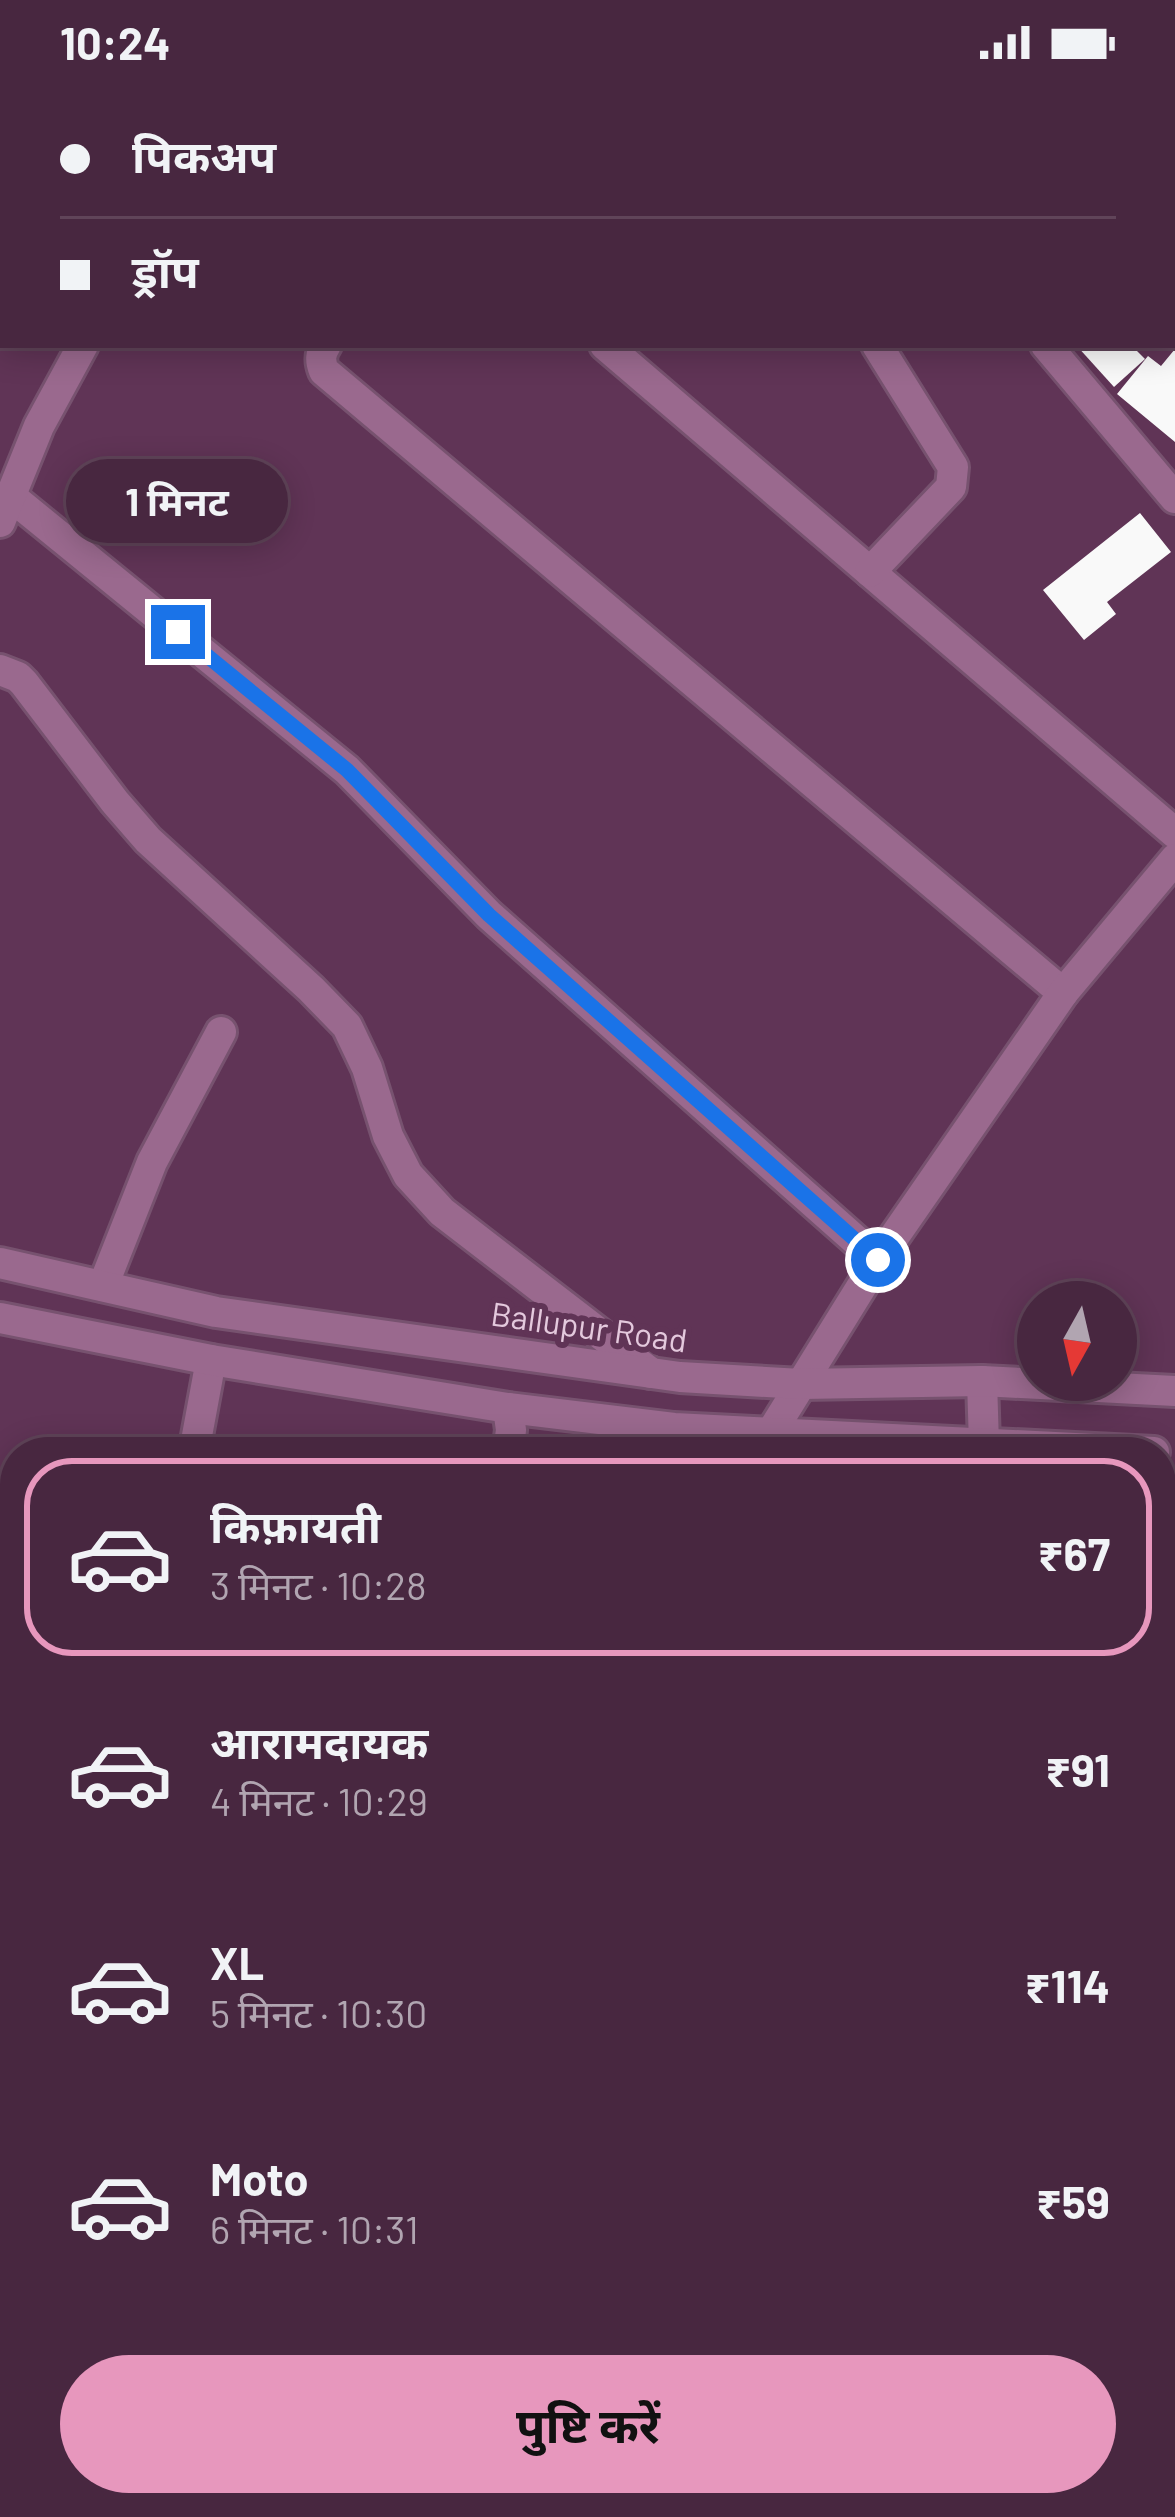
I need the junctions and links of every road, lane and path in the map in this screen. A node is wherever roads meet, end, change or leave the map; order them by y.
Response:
1 (81, 348) edge
2 (325, 348) edge
3 (609, 348) edge
4 (880, 348) edge
5 (1049, 348) edge
6 (1175, 498) edge
7 (4, 508) edge
8 (871, 572) junction
9 (0, 670) edge
10 (1175, 833) edge
11 (1175, 860) edge
12 (1063, 993) junction
13 (221, 1032) dead end
14 (878, 1260) junction
15 (0, 1263) edge
16 (103, 1286) junction
17 (0, 1318) edge
18 (211, 1360) junction
19 (651, 1373) junction
20 (982, 1382) junction
21 (801, 1384) junction
22 (1175, 1391) edge
23 (508, 1408) junction
24 (772, 1431) junction
25 (197, 1437) edge
26 (510, 1437) edge
27 (848, 1437) edge
28 (987, 1437) edge

1 - 7 street
2 - 12 street
3 - 8 street
4 - 8 street
5 - 6 street
7 - 14 street
8 - 10 street
9 - 19 street
11 - 12 street
12 - 14 street
13 - 16 street
14 - 21 street
15 - 16 street, Ballupur Road
16 - 19 street, Ballupur Road
17 - 18 street
18 - 23 street
18 - 25 street
19 - 21 street, Ballupur Road
20 - 21 street, Ballupur Road
20 - 22 street, Ballupur Road
20 - 28 street
21 - 24 street
23 - 24 street
23 - 26 street
24 - 27 street

